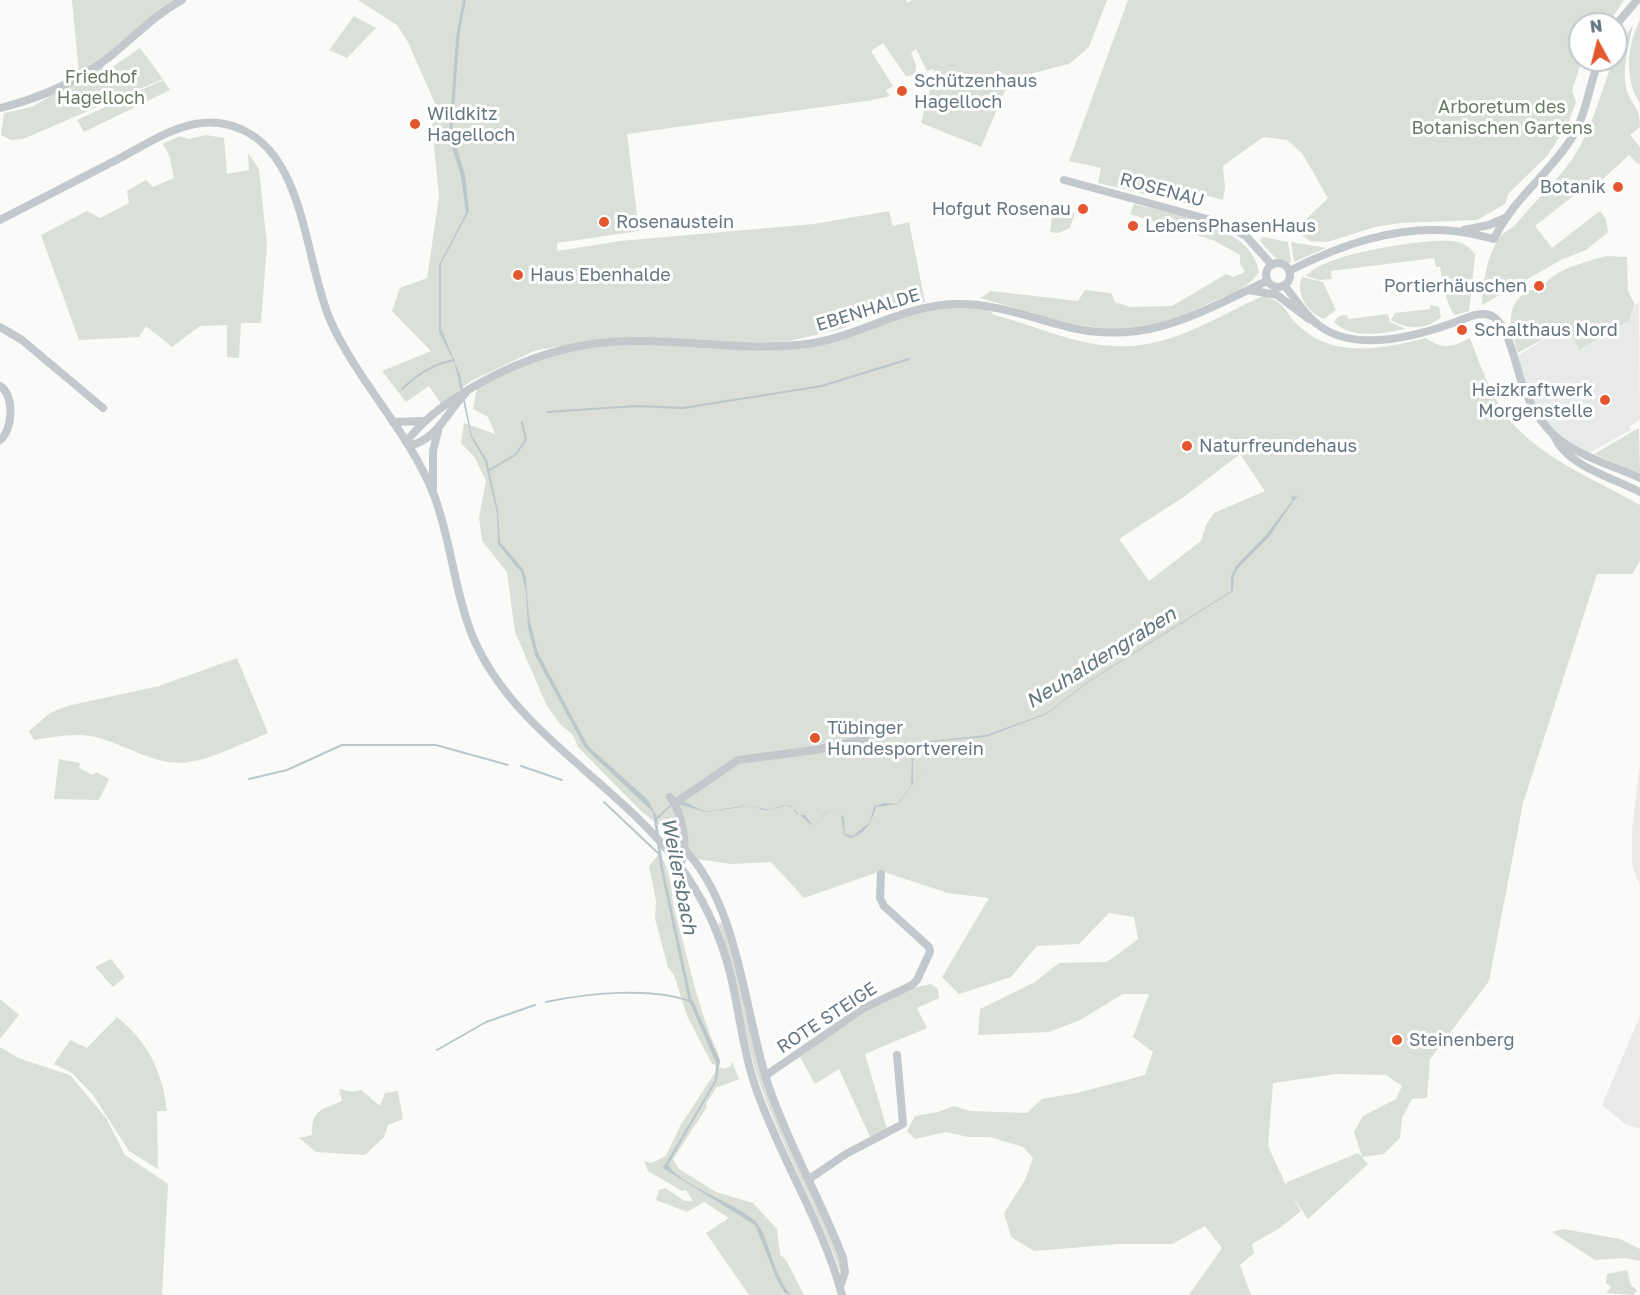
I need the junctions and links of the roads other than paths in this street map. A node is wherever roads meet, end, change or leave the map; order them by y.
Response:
1 (182, 0) edge
2 (1637, 0) edge
3 (1627, 12) edge
4 (1595, 72) edge
5 (0, 108) edge
6 (1064, 180) dead end
7 (1509, 215) junction
8 (0, 220) edge
9 (1457, 231) junction
10 (1272, 265) junction
11 (1289, 271) junction
12 (1267, 281) junction
13 (1285, 286) junction
14 (1248, 290) junction
15 (1312, 320) junction
16 (0, 327) edge
17 (0, 386) edge
18 (473, 387) junction
19 (103, 408) dead end
20 (423, 421) junction
21 (393, 422) junction
22 (439, 430) junction
23 (1553, 435) junction
24 (0, 440) edge
25 (408, 444) junction
26 (1640, 478) edge
27 (1640, 492) edge
28 (434, 495) junction
29 (865, 740) dead end
30 (670, 797) dead end
31 (676, 805) junction
32 (684, 849) junction
33 (677, 863) junction
34 (881, 874) dead end
35 (897, 1055) dead end
36 (765, 1076) junction
37 (809, 1179) junction
38 (841, 1291) edge

1 - 5 street
2 - 3 street
4 - 7 street
6 - 10 street, ROSENAU
7 - 9 street
7 - 9 street
8 - 21 street
9 - 11 street
10 - 11 street
10 - 12 street
11 - 13 street
12 - 13 street
12 - 14 street, EBENHALDE
13 - 15 street
14 - 15 street
14 - 18 street, EBENHALDE
15 - 23 street
16 - 19 street
17 - 24 street
18 - 20 street, EBENHALDE
18 - 22 street, EBENHALDE
20 - 21 street
20 - 25 street, EBENHALDE
21 - 25 street
22 - 25 street, EBENHALDE
22 - 28 street
23 - 26 street
23 - 27 street
25 - 28 street
28 - 33 street
29 - 31 street
30 - 31 street
31 - 32 street
32 - 33 street
32 - 36 street, ROTE STEIGE
33 - 38 street
34 - 36 street, ROTE STEIGE
35 - 37 street
36 - 37 street, ROTE STEIGE
37 - 38 street, ROTE STEIGE

